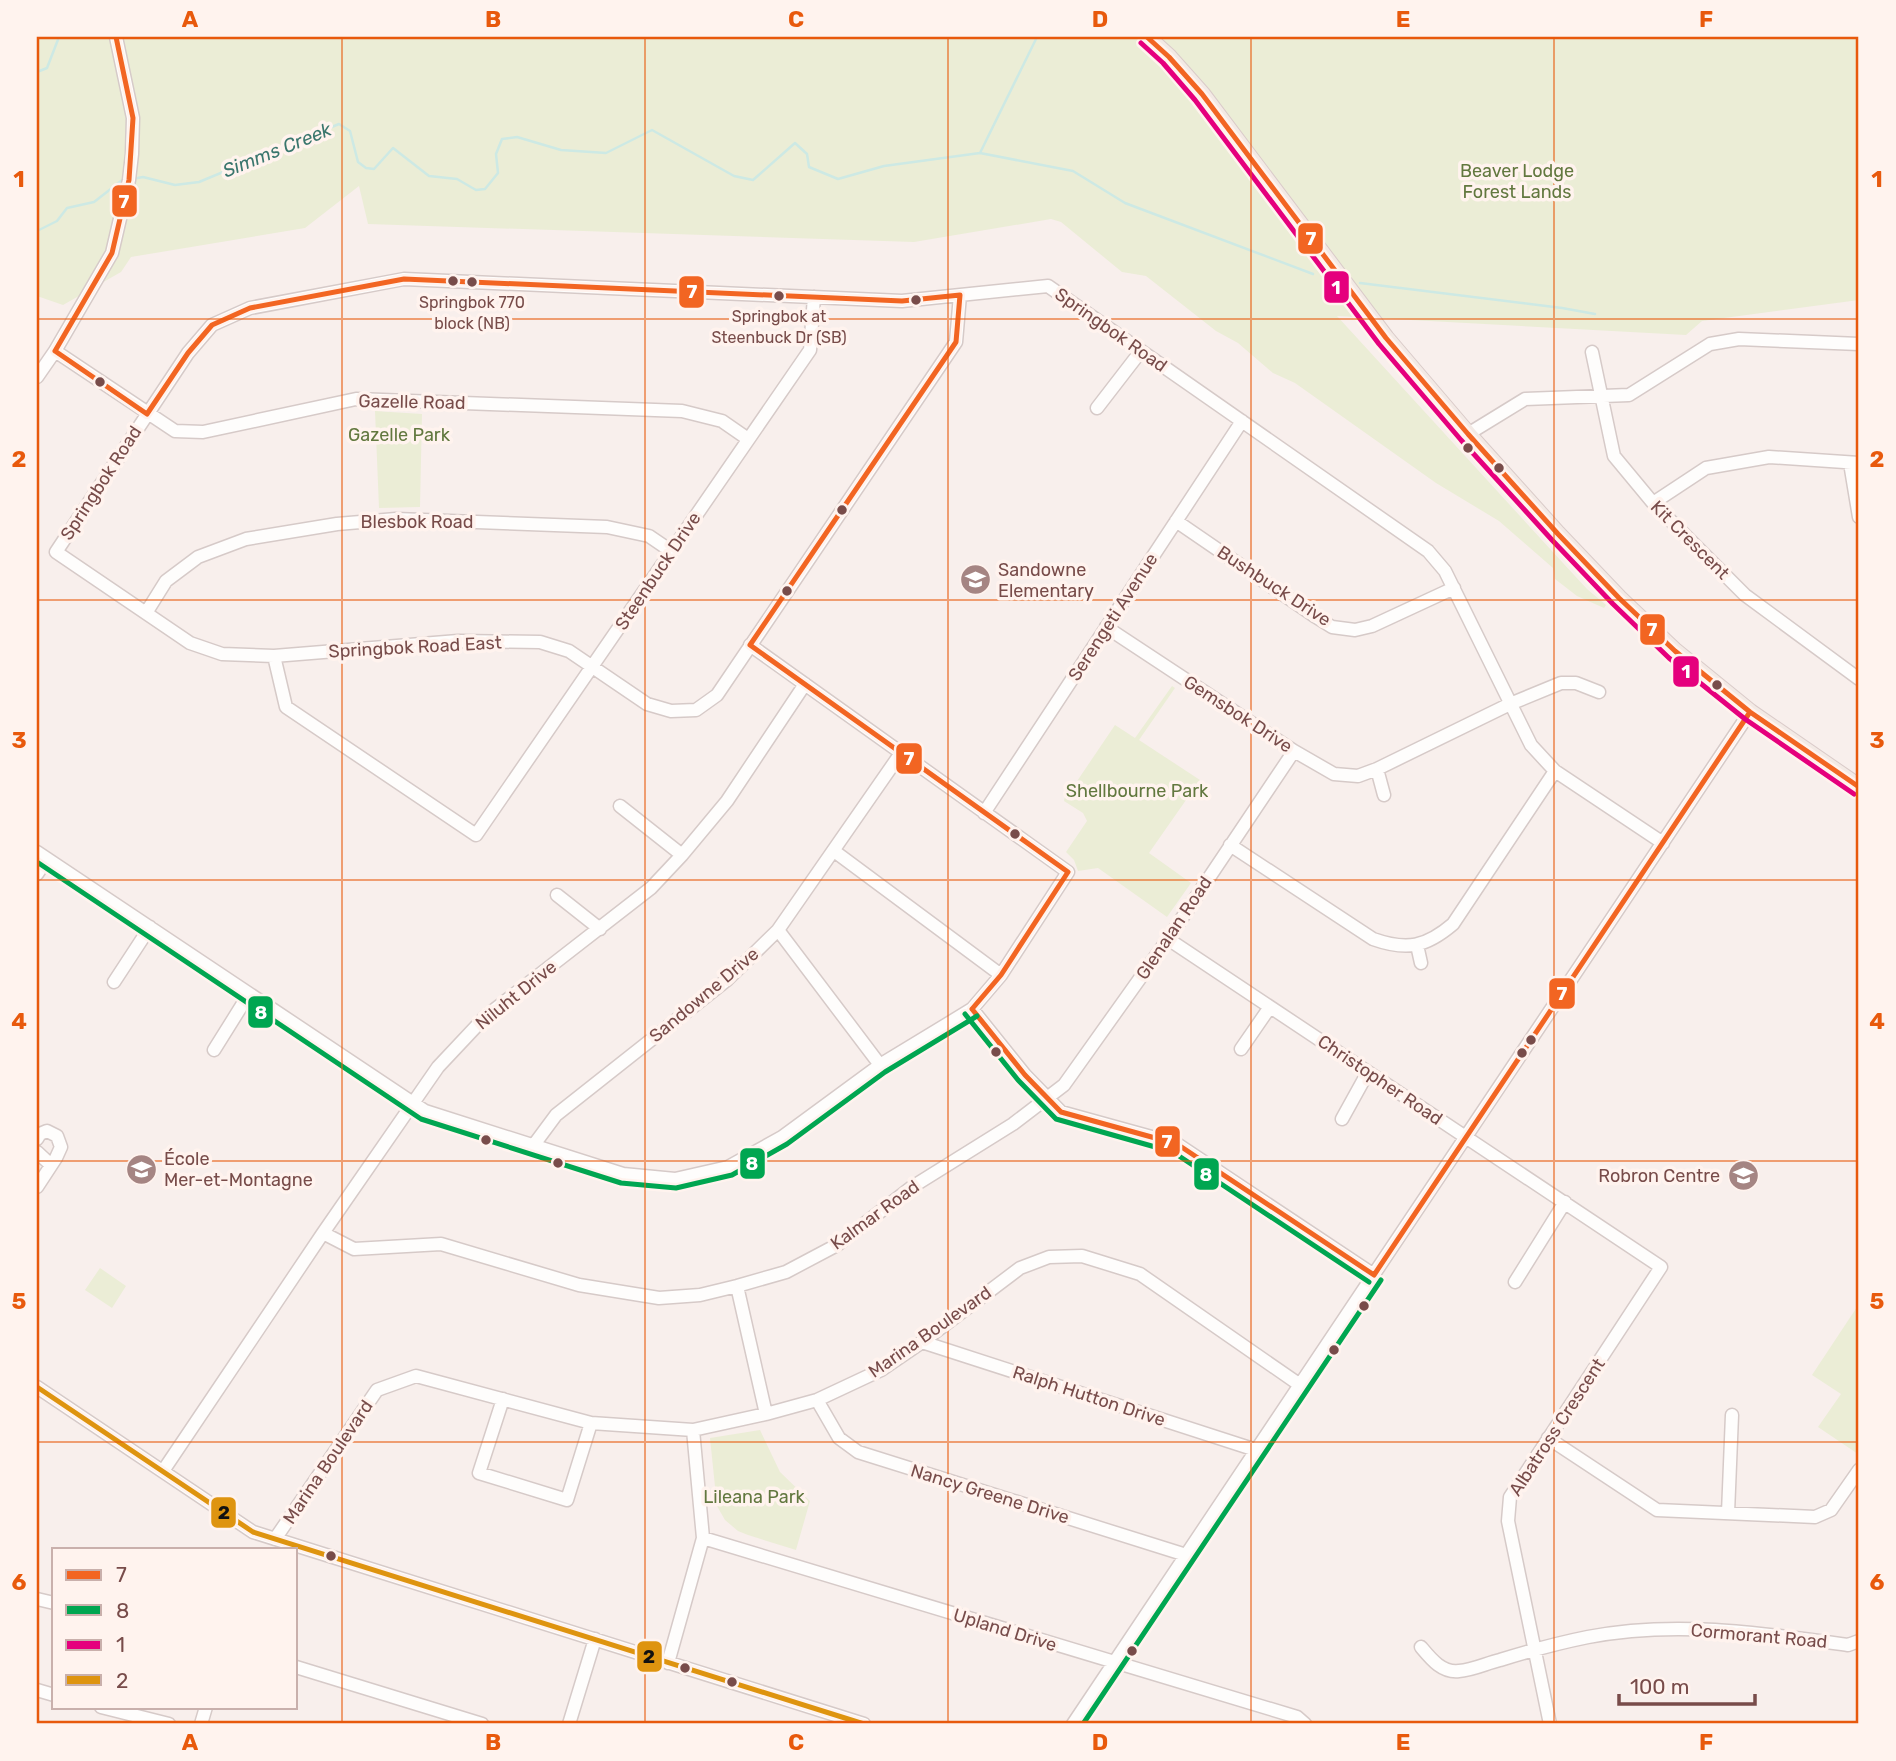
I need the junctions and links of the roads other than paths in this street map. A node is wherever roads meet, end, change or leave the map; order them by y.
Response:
1 (116, 37) edge
2 (1147, 37) edge
3 (960, 295) junction
4 (814, 297) junction
5 (1859, 344) edge
6 (55, 351) junction
7 (1141, 351) junction
8 (1591, 352) dead end
9 (37, 377) edge
10 (1601, 396) junction
11 (1097, 408) dead end
12 (147, 414) junction
13 (1242, 421) junction
14 (1468, 434) junction
15 (748, 439) junction
16 (1855, 463) edge
17 (1653, 503) junction
18 (1859, 517) edge
19 (1176, 521) junction
20 (671, 551) junction
21 (1454, 588) junction
22 (146, 612) junction
23 (1107, 627) junction
24 (750, 645) junction
25 (274, 656) junction
26 (593, 665) junction
27 (1859, 679) edge
28 (805, 684) junction
29 (1599, 692) dead end
30 (1510, 704) junction
31 (1750, 712) junction
32 (1294, 751) junction
33 (901, 753) junction
34 (1377, 769) junction
35 (1555, 771) junction
36 (1859, 787) edge
37 (1384, 795) dead end
38 (620, 806) dead end
39 (984, 813) junction
40 (1663, 843) junction
41 (1230, 845) junction
42 (834, 850) junction
43 (42, 855) edge
44 (682, 855) junction
45 (37, 874) edge
46 (557, 895) dead end
47 (150, 927) junction
48 (600, 929) junction
49 (778, 930) junction
50 (1168, 939) junction
51 (1418, 945) junction
52 (1422, 963) dead end
53 (1001, 975) junction
54 (114, 982) dead end
55 (249, 994) junction
56 (1270, 1007) junction
57 (972, 1009) junction
58 (1241, 1049) dead end
59 (214, 1050) dead end
60 (880, 1065) junction
61 (1368, 1072) junction
62 (1048, 1098) junction
63 (413, 1103) junction
64 (1342, 1119) dead end
65 (1466, 1137) junction
66 (37, 1139) edge
67 (533, 1146) junction
68 (37, 1152) edge
69 (51, 1165) junction
70 (37, 1187) edge
71 (1565, 1202) junction
72 (323, 1233) junction
73 (1661, 1267) joint
74 (1374, 1275) junction
75 (1515, 1282) dead end
76 (737, 1286) junction
77 (922, 1342) junction
78 (1300, 1385) junction
79 (37, 1387) edge
80 (503, 1399) junction
81 (817, 1400) junction
82 (766, 1414) junction
83 (1732, 1415) dead end
84 (591, 1423) junction
85 (693, 1430) junction
86 (1548, 1438) junction
87 (1256, 1450) junction
88 (1859, 1470) edge
89 (163, 1471) junction
90 (1728, 1513) junction
91 (703, 1538) junction
92 (275, 1539) junction
93 (1186, 1555) junction
94 (595, 1639) junction
95 (1859, 1641) edge
96 (1421, 1647) dead end
97 (1534, 1650) junction
98 (668, 1663) junction
99 (1114, 1663) junction
100 (298, 1668) edge
101 (105, 1708) edge
102 (169, 1724) edge
103 (482, 1724) edge
104 (569, 1724) edge
105 (864, 1724) edge
106 (1073, 1724) edge
107 (1305, 1724) edge
108 (1550, 1724) edge

1 - 6 street
2 - 14 main road
3 - 4 street, Springbok Road
3 - 7 street, Springbok Road
3 - 24 street, Springbok Road East
4 - 12 street, Springbok Road
4 - 15 street, Steenbuck Drive
5 - 10 street
6 - 9 street
6 - 12 street, Gazelle Road
7 - 11 street
7 - 13 street, Springbok Road
8 - 10 street, Kit Crescent
10 - 14 street
10 - 17 street, Kit Crescent
12 - 15 street, Gazelle Road
12 - 22 street, Springbok Road
13 - 19 street, Serengeti Avenue
13 - 21 street, Springbok Road
14 - 31 main road
15 - 20 street, Steenbuck Drive
16 - 17 street
16 - 18 street
17 - 27 street, Kit Crescent
19 - 21 street, Bushbuck Drive
19 - 23 street, Serengeti Avenue
20 - 22 street, Blesbok Road
20 - 26 street, Steenbuck Drive
21 - 30 street, Springbok Road
22 - 25 street, Springbok Road
23 - 32 street, Gemsbok Drive
23 - 39 street, Serengeti Avenue
24 - 26 street, Springbok Road East
24 - 28 street
25 - 26 street, Springbok Road East
25 - 26 street, Steenbuck Drive
28 - 33 street
28 - 44 street, Niluht Drive
29 - 30 street, Gemsbok Drive
30 - 34 street, Gemsbok Drive
30 - 35 street, Springbok Road
31 - 36 main road
31 - 40 street
32 - 34 street, Gemsbok Drive
32 - 41 street, Glenalan Road
33 - 39 street
33 - 42 street, Sandowne Drive
34 - 37 street
35 - 40 street, Springbok Road
35 - 51 street
38 - 44 street
39 - 53 street
40 - 65 street
41 - 50 street, Glenalan Road
41 - 51 street
42 - 49 street, Sandowne Drive
42 - 53 street
43 - 45 street
43 - 47 street
44 - 48 street, Niluht Drive
46 - 48 street
47 - 54 street
47 - 55 street
48 - 63 street, Niluht Drive
49 - 60 street
49 - 67 street, Sandowne Drive
50 - 56 street, Christopher Road
50 - 62 street, Glenalan Road
51 - 52 street
53 - 57 street
55 - 59 street
55 - 63 street
56 - 58 street
56 - 61 street, Christopher Road
57 - 60 street
57 - 62 street
60 - 67 street
61 - 64 street
61 - 65 street, Christopher Road
62 - 74 street
62 - 76 street, Kalmar Road
63 - 67 street
63 - 72 street, Niluht Drive
65 - 71 street, Christopher Road
65 - 74 street
66 - 69 street
68 - 69 street
69 - 70 street
71 - 73 street, Christopher Road
71 - 75 street
72 - 76 street, Kalmar Road
72 - 89 street, Niluht Drive
73 - 86 street, Albatross Crescent
74 - 78 street
76 - 82 street
77 - 78 street, Marina Boulevard
77 - 81 street, Marina Boulevard
77 - 87 street, Ralph Hutton Drive
78 - 87 street
79 - 89 street
80 - 84 street, Marina Boulevard
80 - 84 street
80 - 92 street, Marina Boulevard
81 - 82 street, Marina Boulevard
81 - 93 street, Nancy Greene Drive
82 - 85 street, Marina Boulevard
83 - 90 street
84 - 85 street, Marina Boulevard
85 - 91 street
86 - 90 street
86 - 97 street, Albatross Crescent
87 - 93 street
88 - 90 street
89 - 92 street
91 - 98 street
91 - 99 street, Upland Drive
92 - 94 street
93 - 99 street
94 - 98 street
94 - 104 street
95 - 97 street, Cormorant Road
96 - 97 street, Cormorant Road
97 - 108 street, Albatross Crescent
98 - 105 street
99 - 106 street
99 - 107 street, Upland Drive
100 - 103 street
101 - 102 street

